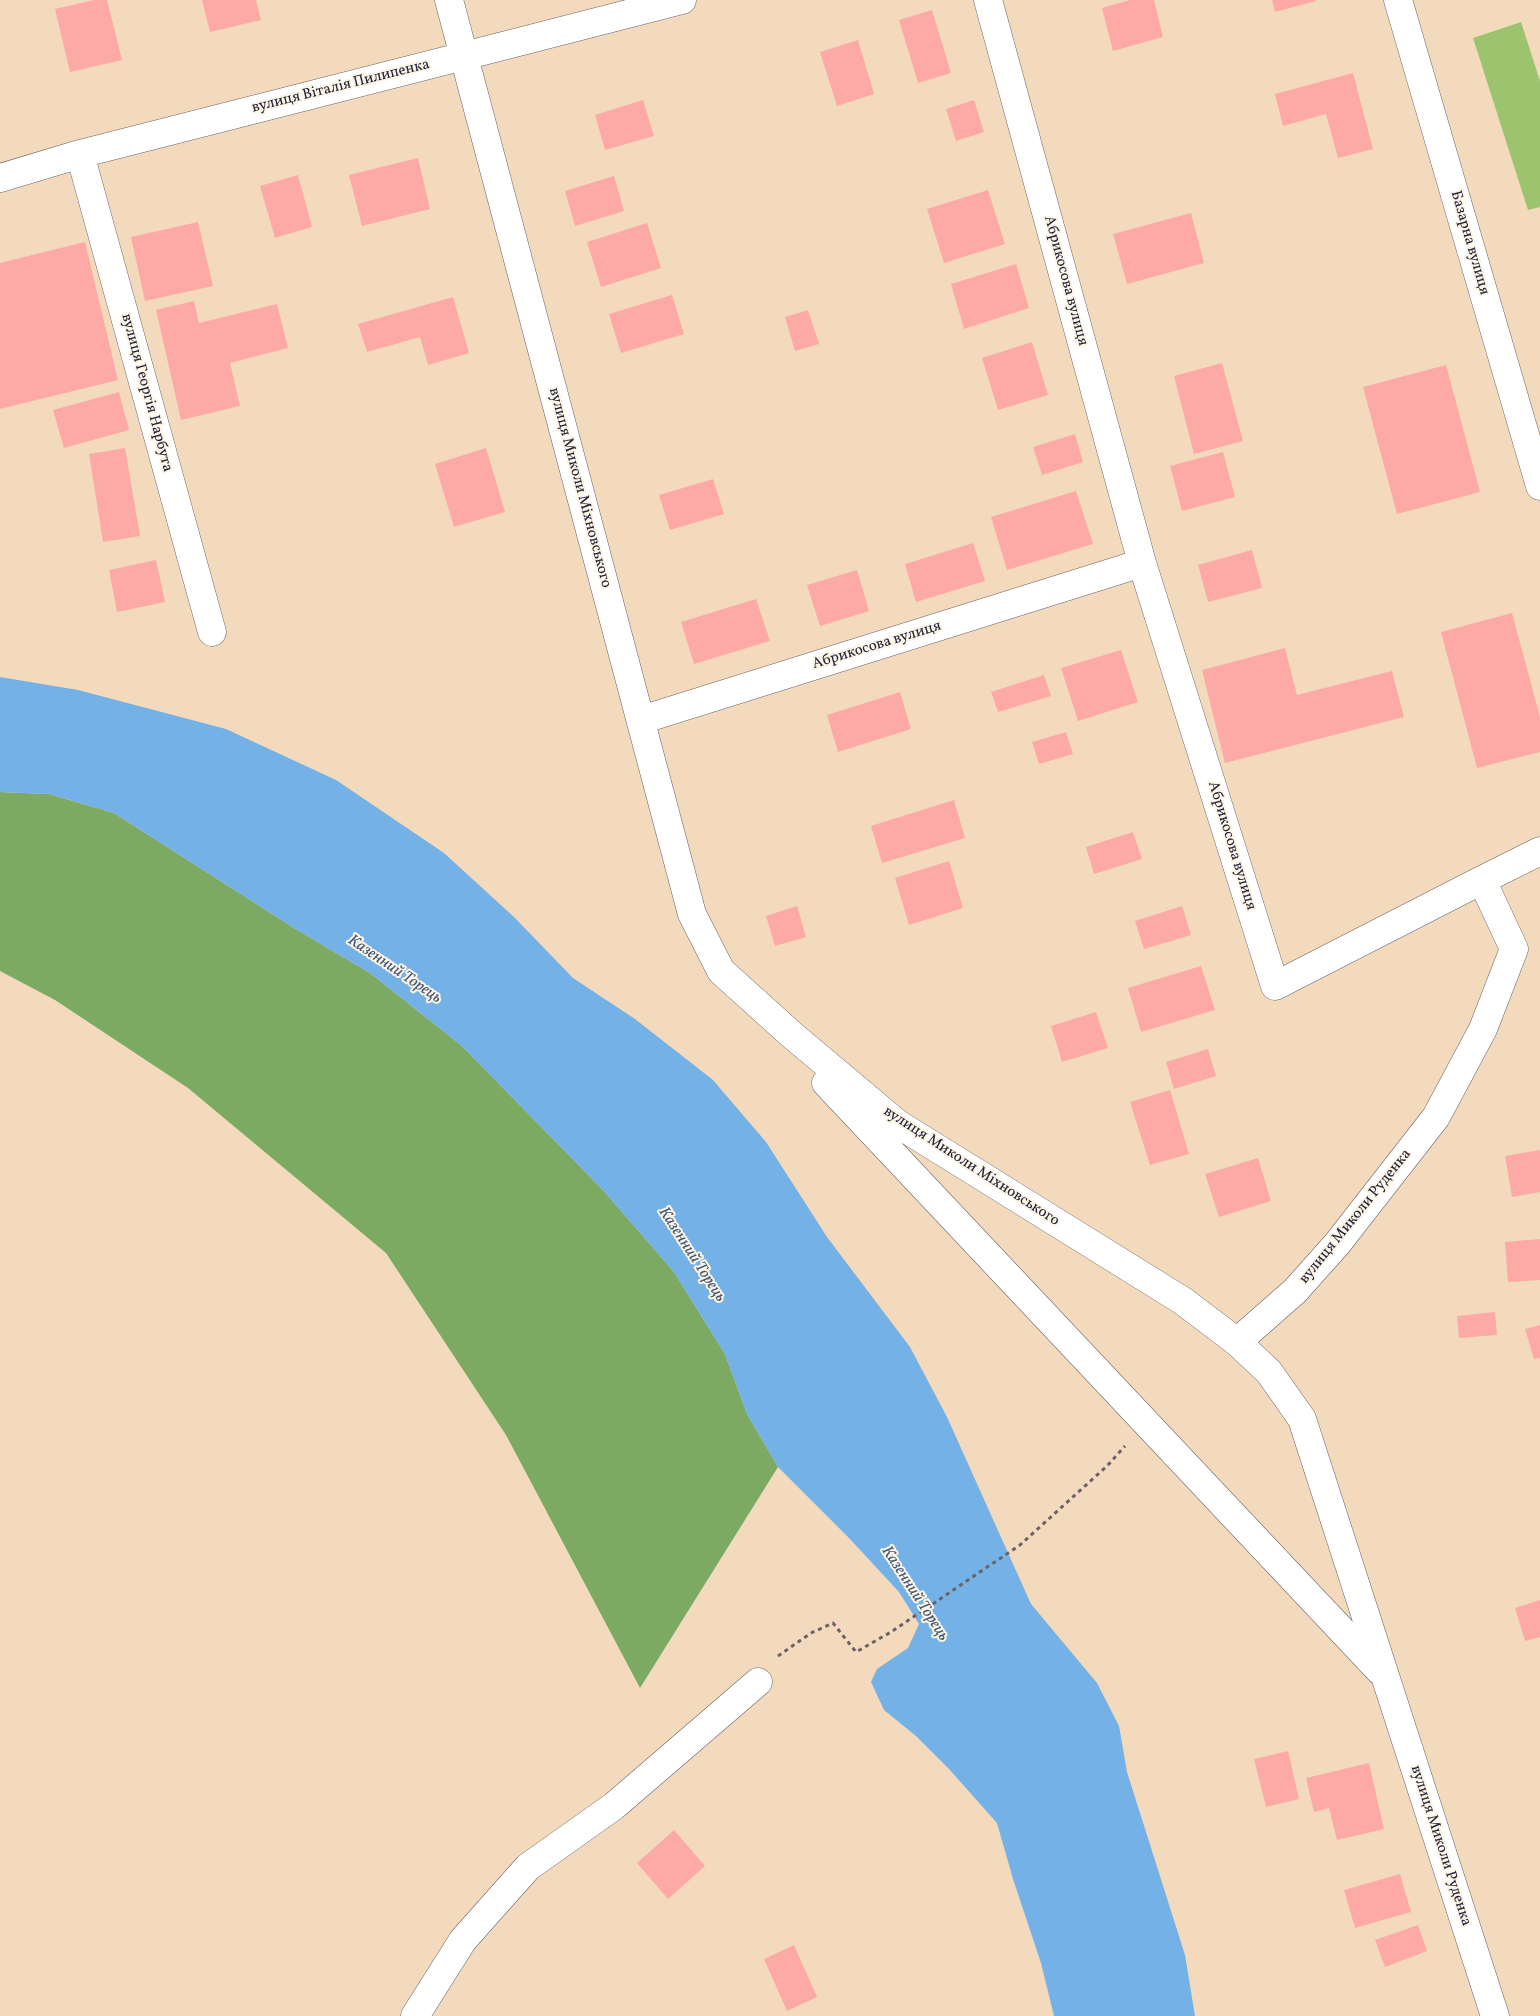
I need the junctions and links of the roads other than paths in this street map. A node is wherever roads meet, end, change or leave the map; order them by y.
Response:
1 (449, 0) edge
2 (682, 0) edge
3 (988, 0) edge
4 (1398, 0) edge
5 (464, 56) junction
6 (80, 154) junction
7 (0, 178) edge
8 (1540, 486) edge
9 (1142, 563) junction
10 (212, 632) dead end
11 (641, 720) junction
12 (1540, 851) edge
13 (1482, 880) junction
14 (721, 971) junction
15 (1237, 1342) junction
16 (1147, 1424) joint
17 (1385, 1676) junction
18 (758, 1682) road end
19 (414, 2016) edge
20 (1495, 2016) edge

1 - 5 street, вулиця Миколи Міхновського
2 - 5 street, вулиця Віталія Пилипенка
3 - 9 street, Абрикосова вулиця
4 - 8 street, Базарна вулиця
5 - 6 street, вулиця Віталія Пилипенка
5 - 11 street, вулиця Миколи Міхновського
6 - 7 street, вулиця Віталія Пилипенка
6 - 10 street, вулиця Георгія Нарбута
9 - 11 street, Абрикосова вулиця
9 - 13 street, Абрикосова вулиця
11 - 14 street, вулиця Миколи Міхновського
12 - 13 street
13 - 15 street, вулиця Миколи Руденка
14 - 15 street, вулиця Миколи Міхновського
14 - 16 street, вулиця Миколи Міхновського
15 - 17 street, вулиця Миколи Руденка
16 - 17 street, вулиця Миколи Руденка
17 - 20 street, вулиця Миколи Руденка
18 - 19 street

